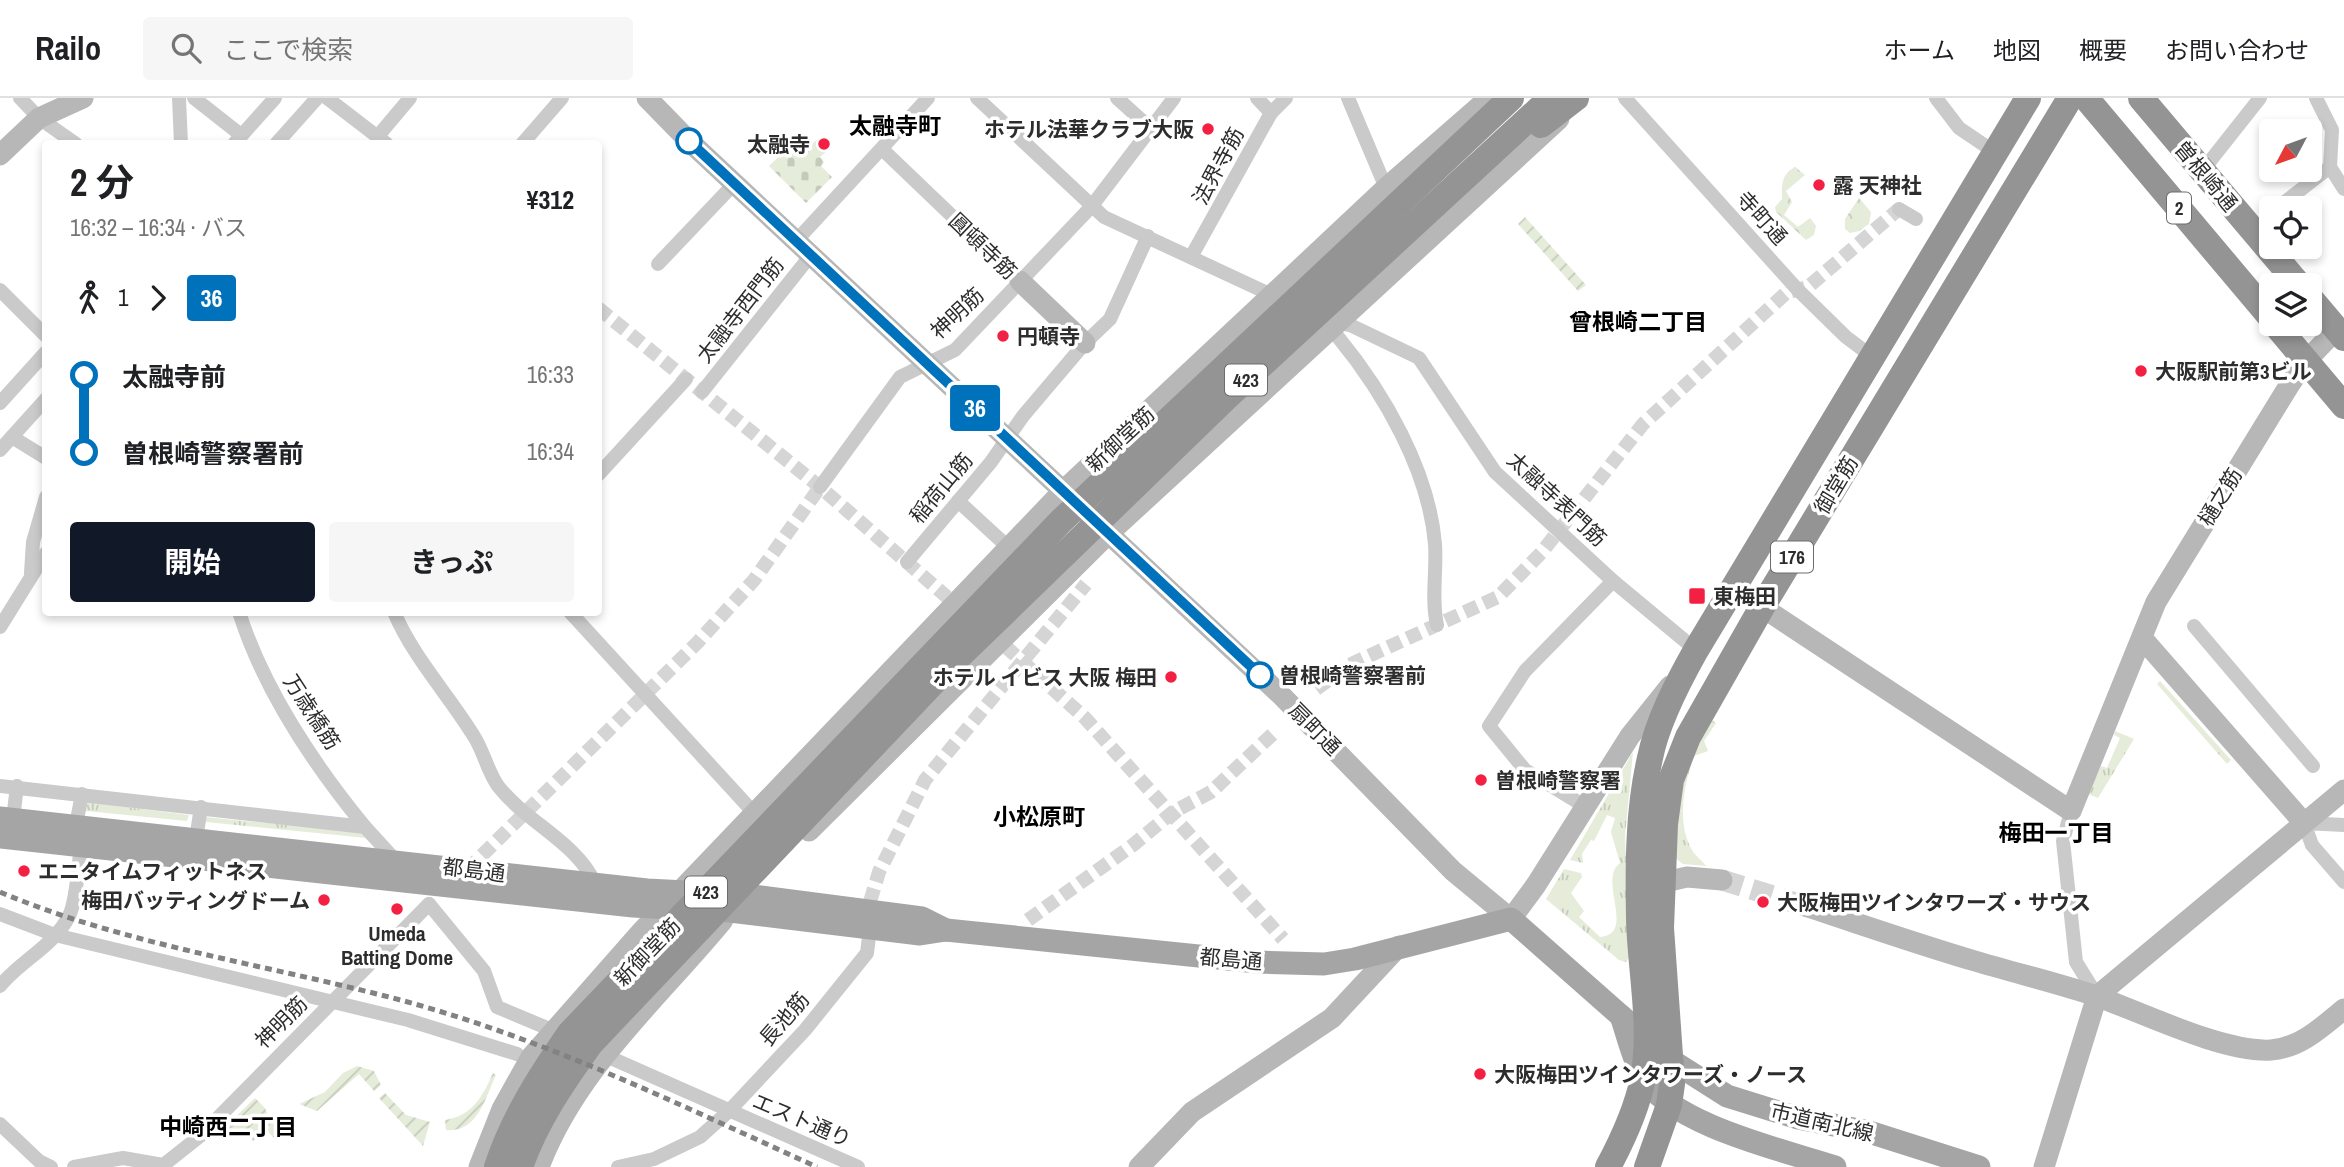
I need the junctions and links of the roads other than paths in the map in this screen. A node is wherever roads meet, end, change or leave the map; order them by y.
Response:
1 (20, 98) edge
2 (83, 98) edge
3 (179, 98) edge
4 (194, 98) edge
5 (275, 98) edge
6 (317, 98) edge
7 (327, 98) edge
8 (410, 98) edge
9 (562, 98) edge
10 (647, 98) edge
11 (928, 98) edge
12 (977, 98) edge
13 (1117, 98) edge
14 (1174, 98) edge
15 (1257, 98) edge
16 (1286, 98) edge
17 (1348, 98) edge
18 (1489, 98) edge
19 (1510, 98) edge
20 (1528, 98) edge
21 (1551, 98) edge
22 (1568, 98) edge
23 (1579, 98) edge
24 (1625, 98) edge
25 (1936, 98) edge
26 (2028, 98) edge
27 (2070, 98) edge
28 (2086, 98) edge
29 (2141, 98) edge
30 (2260, 98) edge
31 (2316, 98) edge
32 (1271, 113) junction
33 (39, 118) junction
34 (1150, 128) junction
35 (237, 139) edge
36 (70, 140) edge
37 (181, 140) edge
38 (280, 140) edge
39 (382, 140) edge
40 (525, 140) edge
41 (882, 149) junction
42 (1996, 153) junction
43 (0, 155) edge
44 (2330, 167) junction
45 (2203, 170) junction
46 (734, 184) junction
47 (1386, 188) junction
48 (2344, 189) edge
49 (2293, 196) edge
50 (1091, 206) junction
51 (1899, 209) dead end
52 (1916, 219) dead end
53 (1148, 236) junction
54 (803, 248) junction
55 (1191, 257) junction
56 (658, 264) dead end
57 (2289, 273) edge
58 (1020, 281) junction
59 (0, 290) edge
60 (1273, 296) junction
61 (2259, 304) edge
62 (2322, 312) edge
63 (1337, 330) junction
64 (42, 332) edge
65 (2340, 333) edge
66 (2285, 336) edge
67 (1085, 343) junction
68 (42, 356) edge
69 (1874, 358) junction
70 (2306, 361) junction
71 (927, 363) junction
72 (686, 379) dead end
73 (702, 392) dead end
74 (0, 403) edge
75 (42, 403) edge
76 (2344, 406) edge
77 (12, 437) junction
78 (1008, 440) junction
79 (0, 450) edge
80 (42, 456) edge
81 (602, 471) edge
82 (820, 487) tunnel mouth
83 (1063, 491) junction
84 (958, 501) junction
85 (42, 511) edge
86 (1107, 535) junction
87 (1009, 548) junction
88 (42, 560) edge
89 (907, 562) dead end
90 (31, 578) junction
91 (1613, 581) junction
92 (1762, 607) junction
93 (240, 616) edge
94 (396, 616) edge
95 (574, 616) edge
96 (1437, 625) dead end
97 (2193, 626) dead end
98 (0, 627) edge
99 (2142, 638) junction
100 (946, 639) junction
101 (1692, 658) junction
102 (946, 669) junction
103 (2313, 766) dead end
104 (0, 786) edge
105 (17, 786) junction
106 (2344, 790) edge
107 (82, 794) junction
108 (201, 807) junction
109 (1586, 807) junction
110 (2071, 811) junction
111 (754, 814) junction
112 (2304, 823) junction
113 (4, 825) edge
114 (2344, 825) edge
115 (365, 827) junction
116 (79, 836) junction
117 (196, 839) junction
118 (398, 863) junction
119 (1722, 880) tunnel mouth
120 (1665, 882) junction
121 (595, 883) junction
122 (2344, 883) edge
123 (431, 884) junction
124 (674, 898) junction
125 (738, 903) junction
126 (1802, 905) tunnel mouth
127 (0, 914) edge
128 (1511, 919) junction
129 (871, 920) junction
130 (55, 935) junction
131 (1399, 946) junction
132 (0, 986) edge
133 (2097, 996) junction
134 (330, 1002) junction
135 (2344, 1009) edge
136 (1618, 1010) junction
137 (552, 1030) junction
138 (1647, 1036) junction
139 (517, 1054) dead end
140 (604, 1055) junction
141 (1672, 1061) junction
142 (1644, 1077) junction
143 (1670, 1105) junction
144 (729, 1111) junction
145 (1, 1126) edge
146 (162, 1166) edge
147 (51, 1167) edge
148 (74, 1167) edge
149 (479, 1167) edge
150 (497, 1167) edge
151 (520, 1167) edge
152 (539, 1167) edge
153 (618, 1167) edge
154 (858, 1167) edge
155 (1139, 1167) edge
156 (1608, 1167) edge
157 (1647, 1167) edge
158 (1835, 1167) edge
159 (1979, 1167) edge
160 (2044, 1167) edge

1 - 33 street
2 - 33 street
3 - 37 street
4 - 35 street
5 - 35 street
6 - 38 street
7 - 39 street
8 - 39 street
9 - 40 street
10 - 46 street, 扇町通
11 - 41 street, 太融寺西門筋
12 - 50 street
13 - 34 street
14 - 34 street, 神明筋
15 - 32 street
16 - 32 street, 法界寺筋
17 - 47 street
18 - 47 street, 新御堂筋
19 - 100 highway, 423
20 - 100 highway, 423
21 - 102 highway, 423
22 - 100 highway, 423
23 - 63 street
23 - 102 highway, 423
24 - 69 street, 寺町通
25 - 42 street
26 - 42 highway, 御堂筋 / 176
27 - 92 highway, 御堂筋 / 176
28 - 61 highway, 2
29 - 45 highway, 曽根崎通 / 2
30 - 45 street
31 - 44 street
32 - 55 street, 法界寺筋
33 - 36 street
33 - 43 street
34 - 50 street, 神明筋
41 - 54 street, 太融寺西門筋
41 - 58 street, 圓頓寺筋
42 - 69 highway, 御堂筋 / 176
44 - 48 street
44 - 49 street
45 - 57 highway, 曽根崎通 / 2
46 - 54 street, 扇町通
46 - 56 street
47 - 60 street, 新御堂筋
50 - 53 street
50 - 58 street, 神明筋
51 - 52 street
53 - 55 street
53 - 67 street, 稲荷山筋
54 - 71 street, 扇町通
54 - 73 street, 太融寺西門筋
55 - 60 street
58 - 67 street, 圓頓寺筋
58 - 71 street, 神明筋
59 - 64 street
60 - 63 street, 太融寺表門筋
60 - 83 street, 新御堂筋
62 - 65 highway
63 - 86 street
63 - 91 street, 太融寺表門筋
63 - 96 street
65 - 70 street, 樋之筋
66 - 70 highway
67 - 78 street, 稲荷山筋
68 - 74 street
69 - 101 highway, 御堂筋 / 176
70 - 76 highway
70 - 99 street, 樋之筋
71 - 78 street, 扇町通
71 - 82 street, 神明筋
72 - 81 street
75 - 77 street
77 - 79 street
77 - 80 street
78 - 83 street, 扇町通
78 - 84 street, 稲荷山筋
83 - 86 street, 扇町通
83 - 87 street, 新御堂筋
84 - 87 street
84 - 89 street, 稲荷山筋
85 - 90 street
86 - 125 street
86 - 128 street, 扇町通
87 - 111 street, 新御堂筋
88 - 90 street
90 - 98 street
91 - 101 street, 太融寺表門筋
91 - 109 street
92 - 110 street
92 - 120 highway, 御堂筋 / 176
93 - 115 street, 万歳橋筋
94 - 121 street
95 - 111 street
97 - 103 street
99 - 110 street, 樋之筋
99 - 112 street
100 - 150 highway, 新御堂筋 / 423
101 - 109 street
101 - 138 highway, 御堂筋 / 176
102 - 151 highway, 423
104 - 105 street
105 - 107 street
105 - 113 street
106 - 112 street
107 - 108 street
107 - 116 street
108 - 115 street
108 - 117 street
109 - 128 street
110 - 133 street
111 - 124 street, 新御堂筋
112 - 114 street
112 - 122 street
112 - 133 street
113 - 116 main road, 都島通
115 - 118 street, 万歳橋筋
116 - 117 main road, 都島通
116 - 123 main road, 都島通
116 - 130 street
117 - 118 main road, 都島通
118 - 123 main road, 都島通
119 - 120 street
120 - 141 highway, 御堂筋 / 176
121 - 123 main road, 都島通
121 - 124 main road, 都島通
123 - 124 main road, 都島通
123 - 134 street, 神明筋
123 - 137 street
124 - 125 main road, 都島通
124 - 137 street, 新御堂筋
125 - 129 main road, 都島通
125 - 140 street
126 - 133 street
127 - 130 street
128 - 131 main road, 都島通
128 - 136 main road, 扇町通
129 - 131 main road, 都島通
129 - 144 street, 長池筋
130 - 132 street
130 - 134 street
131 - 155 street
133 - 135 street
133 - 160 street
134 - 139 street
134 - 146 street, 神明筋
136 - 138 main road, 扇町通
136 - 142 main road
137 - 149 street, 新御堂筋
138 - 141 main road, 市道南北線
138 - 142 highway, 176
140 - 144 street, エスト通り
140 - 152 street
141 - 143 highway, 176
141 - 159 main road, 市道南北線
142 - 143 main road
142 - 156 highway, 176
143 - 157 highway, 176
143 - 158 main road, 市道南北線
144 - 153 street, 長池筋
144 - 154 street, エスト通り
145 - 147 street
146 - 148 street

